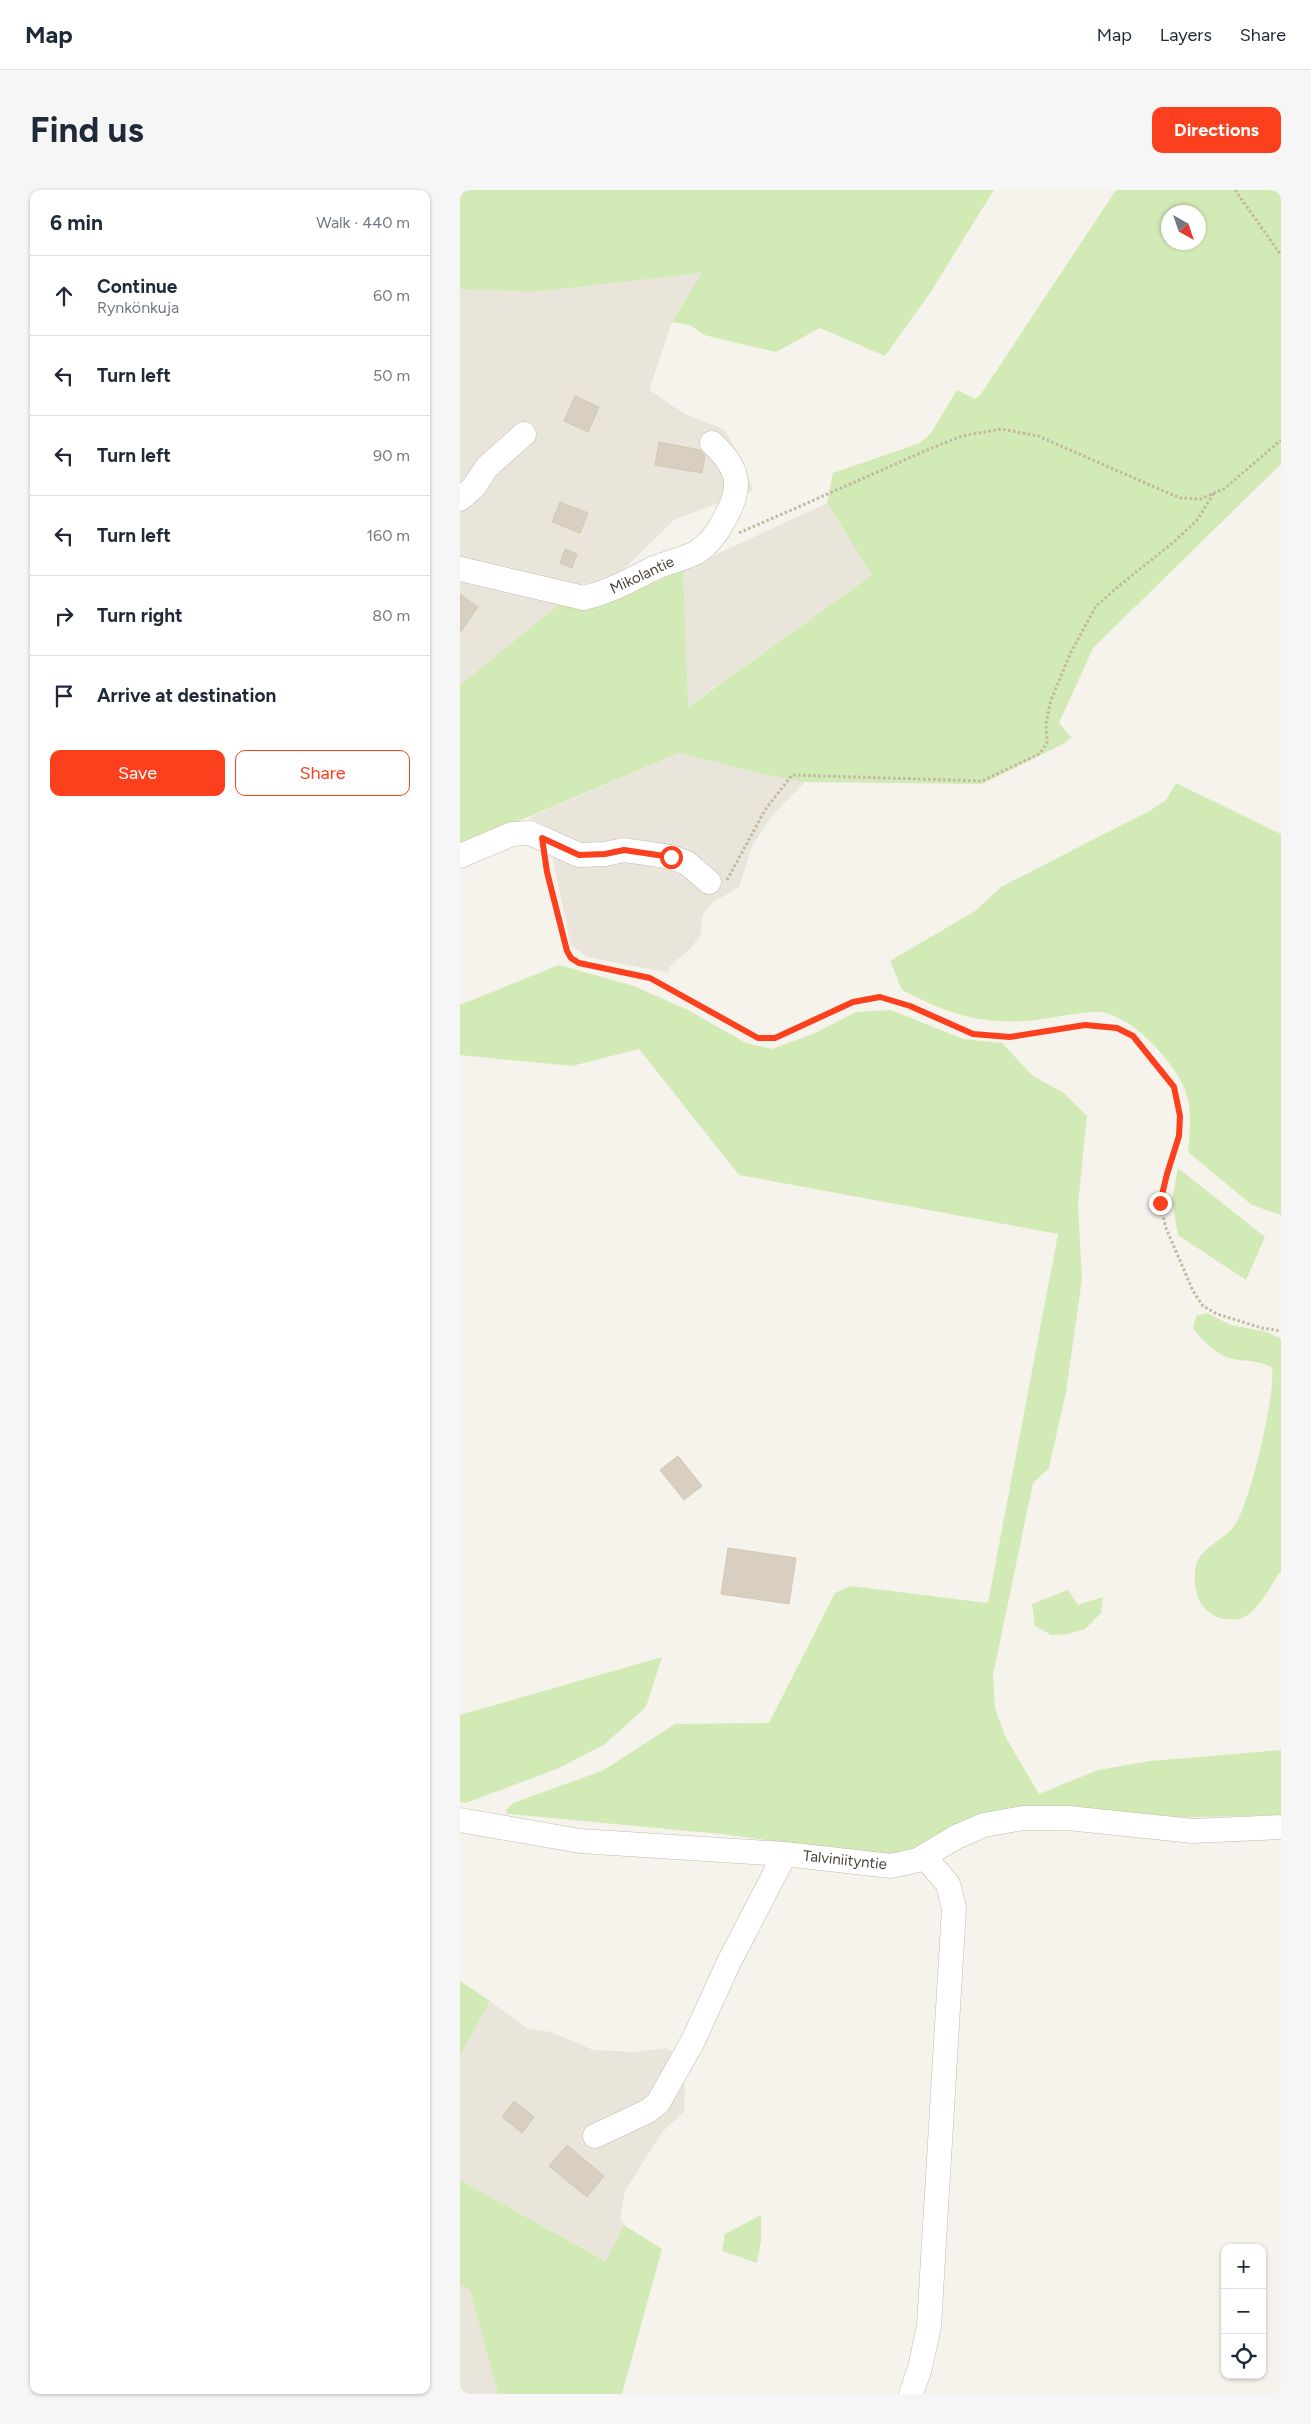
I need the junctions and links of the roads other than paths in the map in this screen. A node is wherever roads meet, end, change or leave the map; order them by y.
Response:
1 (524, 434) dead end
2 (712, 443) dead end
3 (460, 498) edge
4 (460, 569) edge
5 (460, 856) edge
6 (709, 882) road end
7 (460, 1820) edge
8 (1281, 1827) edge
9 (784, 1854) junction
10 (924, 1856) junction
11 (594, 2136) dead end
12 (911, 2394) edge

1 - 3 street
2 - 4 street, Mikolantie
5 - 6 street
7 - 9 street, Talviniityntie
8 - 10 street, Talviniityntie
9 - 10 street, Talviniityntie
9 - 11 street
10 - 12 street

